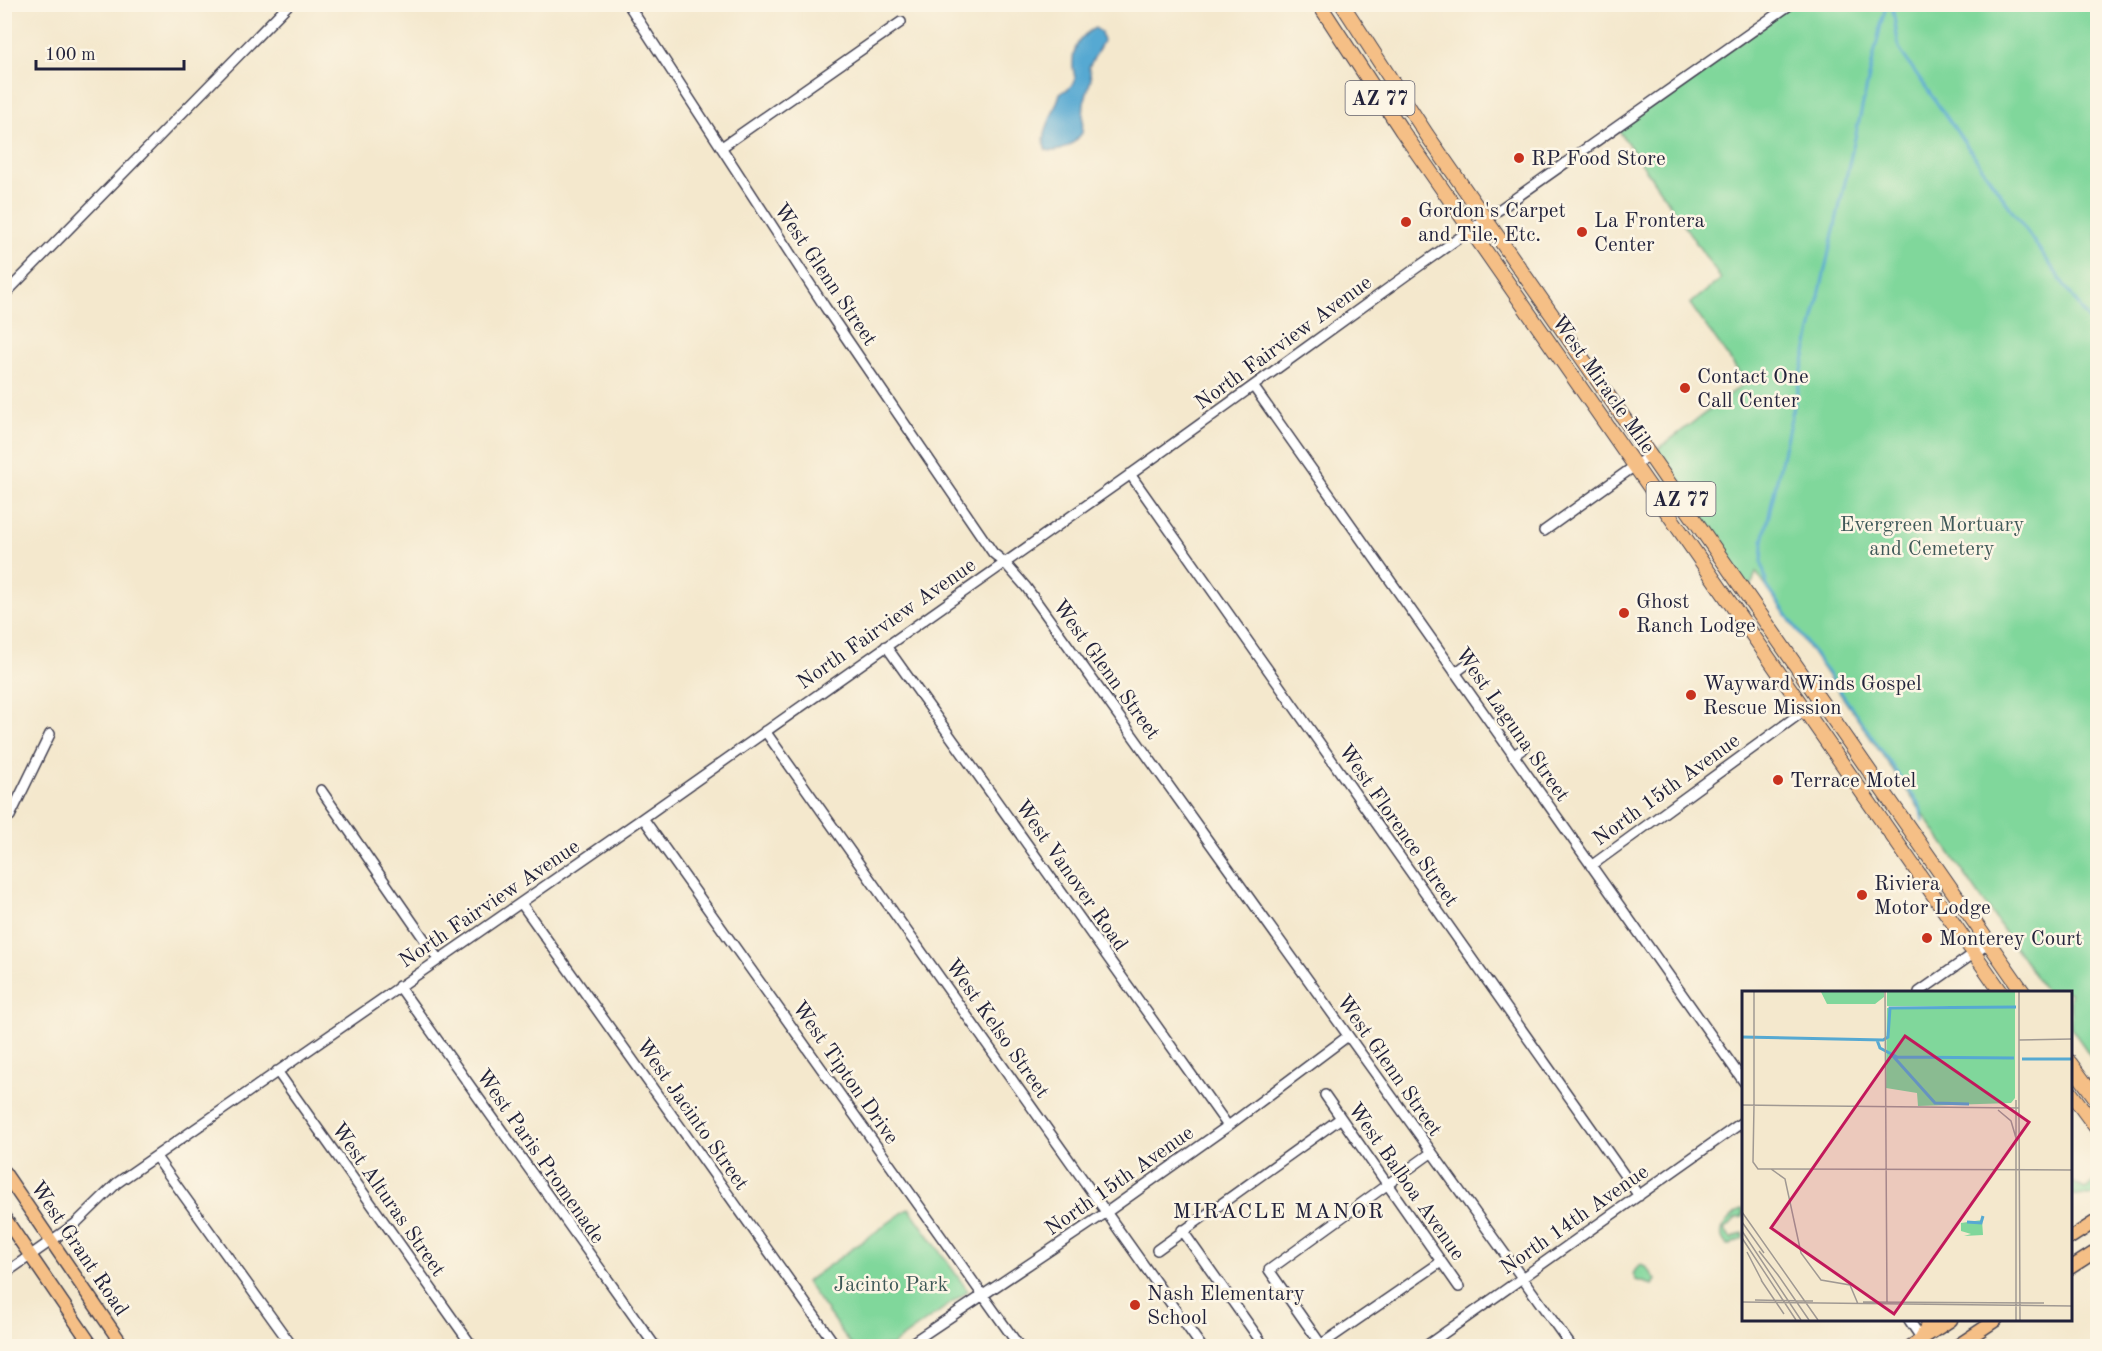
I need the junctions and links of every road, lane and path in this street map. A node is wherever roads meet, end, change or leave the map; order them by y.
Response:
1 (289, 4) edge
2 (1319, 4) edge
3 (1342, 4) edge
4 (1791, 4) edge
5 (631, 6) edge
6 (901, 22) dead end
7 (722, 147) junction
8 (1486, 219) junction
9 (1471, 230) junction
10 (4, 295) edge
11 (1253, 386) junction
12 (1650, 455) junction
13 (1634, 465) junction
14 (1130, 474) junction
15 (1544, 531) dead end
16 (1004, 562) junction
17 (886, 646) junction
18 (1467, 664) dead end
19 (1455, 673) junction
20 (1820, 699) junction
21 (1804, 710) junction
22 (765, 731) junction
23 (50, 734) dead end
24 (1524, 748) dead end
25 (1513, 756) junction
26 (321, 790) dead end
27 (643, 818) junction
28 (4, 819) edge
29 (1590, 866) junction
30 (521, 903) junction
31 (1989, 943) junction
32 (1974, 953) junction
33 (438, 959) junction
34 (399, 986) junction
35 (1922, 991) edge
36 (2000, 991) edge
37 (2022, 991) edge
38 (1348, 1036) junction
39 (2072, 1066) edge
40 (277, 1071) junction
41 (1742, 1081) edge
42 (1325, 1095) dead end
43 (2072, 1095) edge
44 (2097, 1101) edge
45 (1341, 1118) junction
46 (1742, 1122) edge
47 (1227, 1126) junction
48 (2097, 1130) edge
49 (1431, 1153) junction
50 (156, 1157) junction
51 (4, 1172) edge
52 (1387, 1185) junction
53 (1639, 1196) junction
54 (1107, 1212) junction
55 (4, 1216) edge
56 (2097, 1220) edge
57 (1182, 1230) junction
58 (2072, 1237) edge
59 (52, 1240) junction
60 (1156, 1250) dead end
61 (2097, 1250) edge
62 (31, 1255) junction
63 (1441, 1262) junction
64 (2072, 1267) edge
65 (4, 1274) edge
66 (1521, 1279) junction
67 (1459, 1287) dead end
68 (982, 1295) junction
69 (1909, 1321) edge
70 (1929, 1321) edge
71 (1950, 1321) edge
72 (1995, 1321) edge
73 (1917, 1343) edge
74 (1320, 1346) edge
75 (92, 1347) edge
76 (123, 1347) edge
77 (292, 1347) edge
78 (472, 1347) edge
79 (655, 1347) edge
80 (836, 1347) edge
81 (907, 1347) edge
82 (1019, 1347) edge
83 (1202, 1347) edge
84 (1264, 1347) edge
85 (1426, 1347) edge
86 (1571, 1347) edge
87 (1957, 1347) edge

1 - 10 street
2 - 9 highway, West Miracle Mile / AZ 77
3 - 8 highway, West Miracle Mile / AZ 77
4 - 8 street, North Fairview Avenue
5 - 7 street, West Glenn Street
6 - 7 street
7 - 16 street, West Glenn Street
8 - 9 street, North Fairview Avenue
8 - 12 highway, West Miracle Mile / AZ 77
9 - 11 street, North Fairview Avenue
9 - 13 highway, West Miracle Mile / AZ 77
11 - 14 street, North Fairview Avenue
11 - 19 street, West Laguna Street
12 - 13 street
12 - 20 highway, West Miracle Mile / AZ 77
13 - 15 street
13 - 21 highway, West Miracle Mile / AZ 77
14 - 16 street, North Fairview Avenue
14 - 53 street, West Florence Street
16 - 17 street, North Fairview Avenue
16 - 38 street, West Glenn Street
17 - 22 street, North Fairview Avenue
17 - 47 street, West Vanover Road
18 - 19 street
19 - 25 street, West Laguna Street
20 - 21 street, North 15th Avenue
20 - 31 highway, West Miracle Mile / AZ 77
21 - 29 street, North 15th Avenue
21 - 32 highway, West Miracle Mile / AZ 77
22 - 27 street, North Fairview Avenue
22 - 54 street, West Kelso Street
23 - 28 street
24 - 25 street
25 - 29 street, West Laguna Street
26 - 33 street
27 - 30 street, North Fairview Avenue
27 - 68 street, West Tipton Drive
29 - 41 street, West Laguna Street
30 - 33 street, North Fairview Avenue
30 - 80 street, West Jacinto Street
31 - 32 street
31 - 37 highway, West Miracle Mile / AZ 77
32 - 35 street
32 - 36 highway, West Miracle Mile / AZ 77
33 - 34 street, North Fairview Avenue
34 - 40 street, North Fairview Avenue
34 - 79 street, West Paris Promenade
38 - 47 street, North 15th Avenue
38 - 49 street, West Glenn Street
39 - 44 highway
40 - 50 street, North Fairview Avenue
40 - 78 street, West Alturas Street
42 - 45 street, West Balboa Avenue
43 - 48 highway
45 - 52 street, West Balboa Avenue
45 - 57 street
46 - 53 street, North 14th Avenue
47 - 54 street, North 15th Avenue
49 - 52 street
49 - 66 street, West Glenn Street
50 - 59 street, North Fairview Avenue
50 - 77 street
51 - 59 main road, West Grant Road
52 - 63 street, West Balboa Avenue
52 - 74 street
53 - 66 street, North 14th Avenue
54 - 68 street, North 15th Avenue
54 - 83 street, West Kelso Street
55 - 62 main road
56 - 58 main road
57 - 60 street
57 - 84 street
59 - 62 street, North Fairview Avenue
59 - 76 main road, West Grant Road
61 - 64 main road
62 - 65 street, North Fairview Avenue
62 - 75 main road
63 - 67 street, West Balboa Avenue
63 - 74 street
66 - 85 street, North 14th Avenue
66 - 86 street, West Glenn Street
68 - 81 street, North 15th Avenue
68 - 82 street, West Tipton Drive
69 - 73 street
70 - 73 highway
71 - 73 main road
72 - 87 main road

